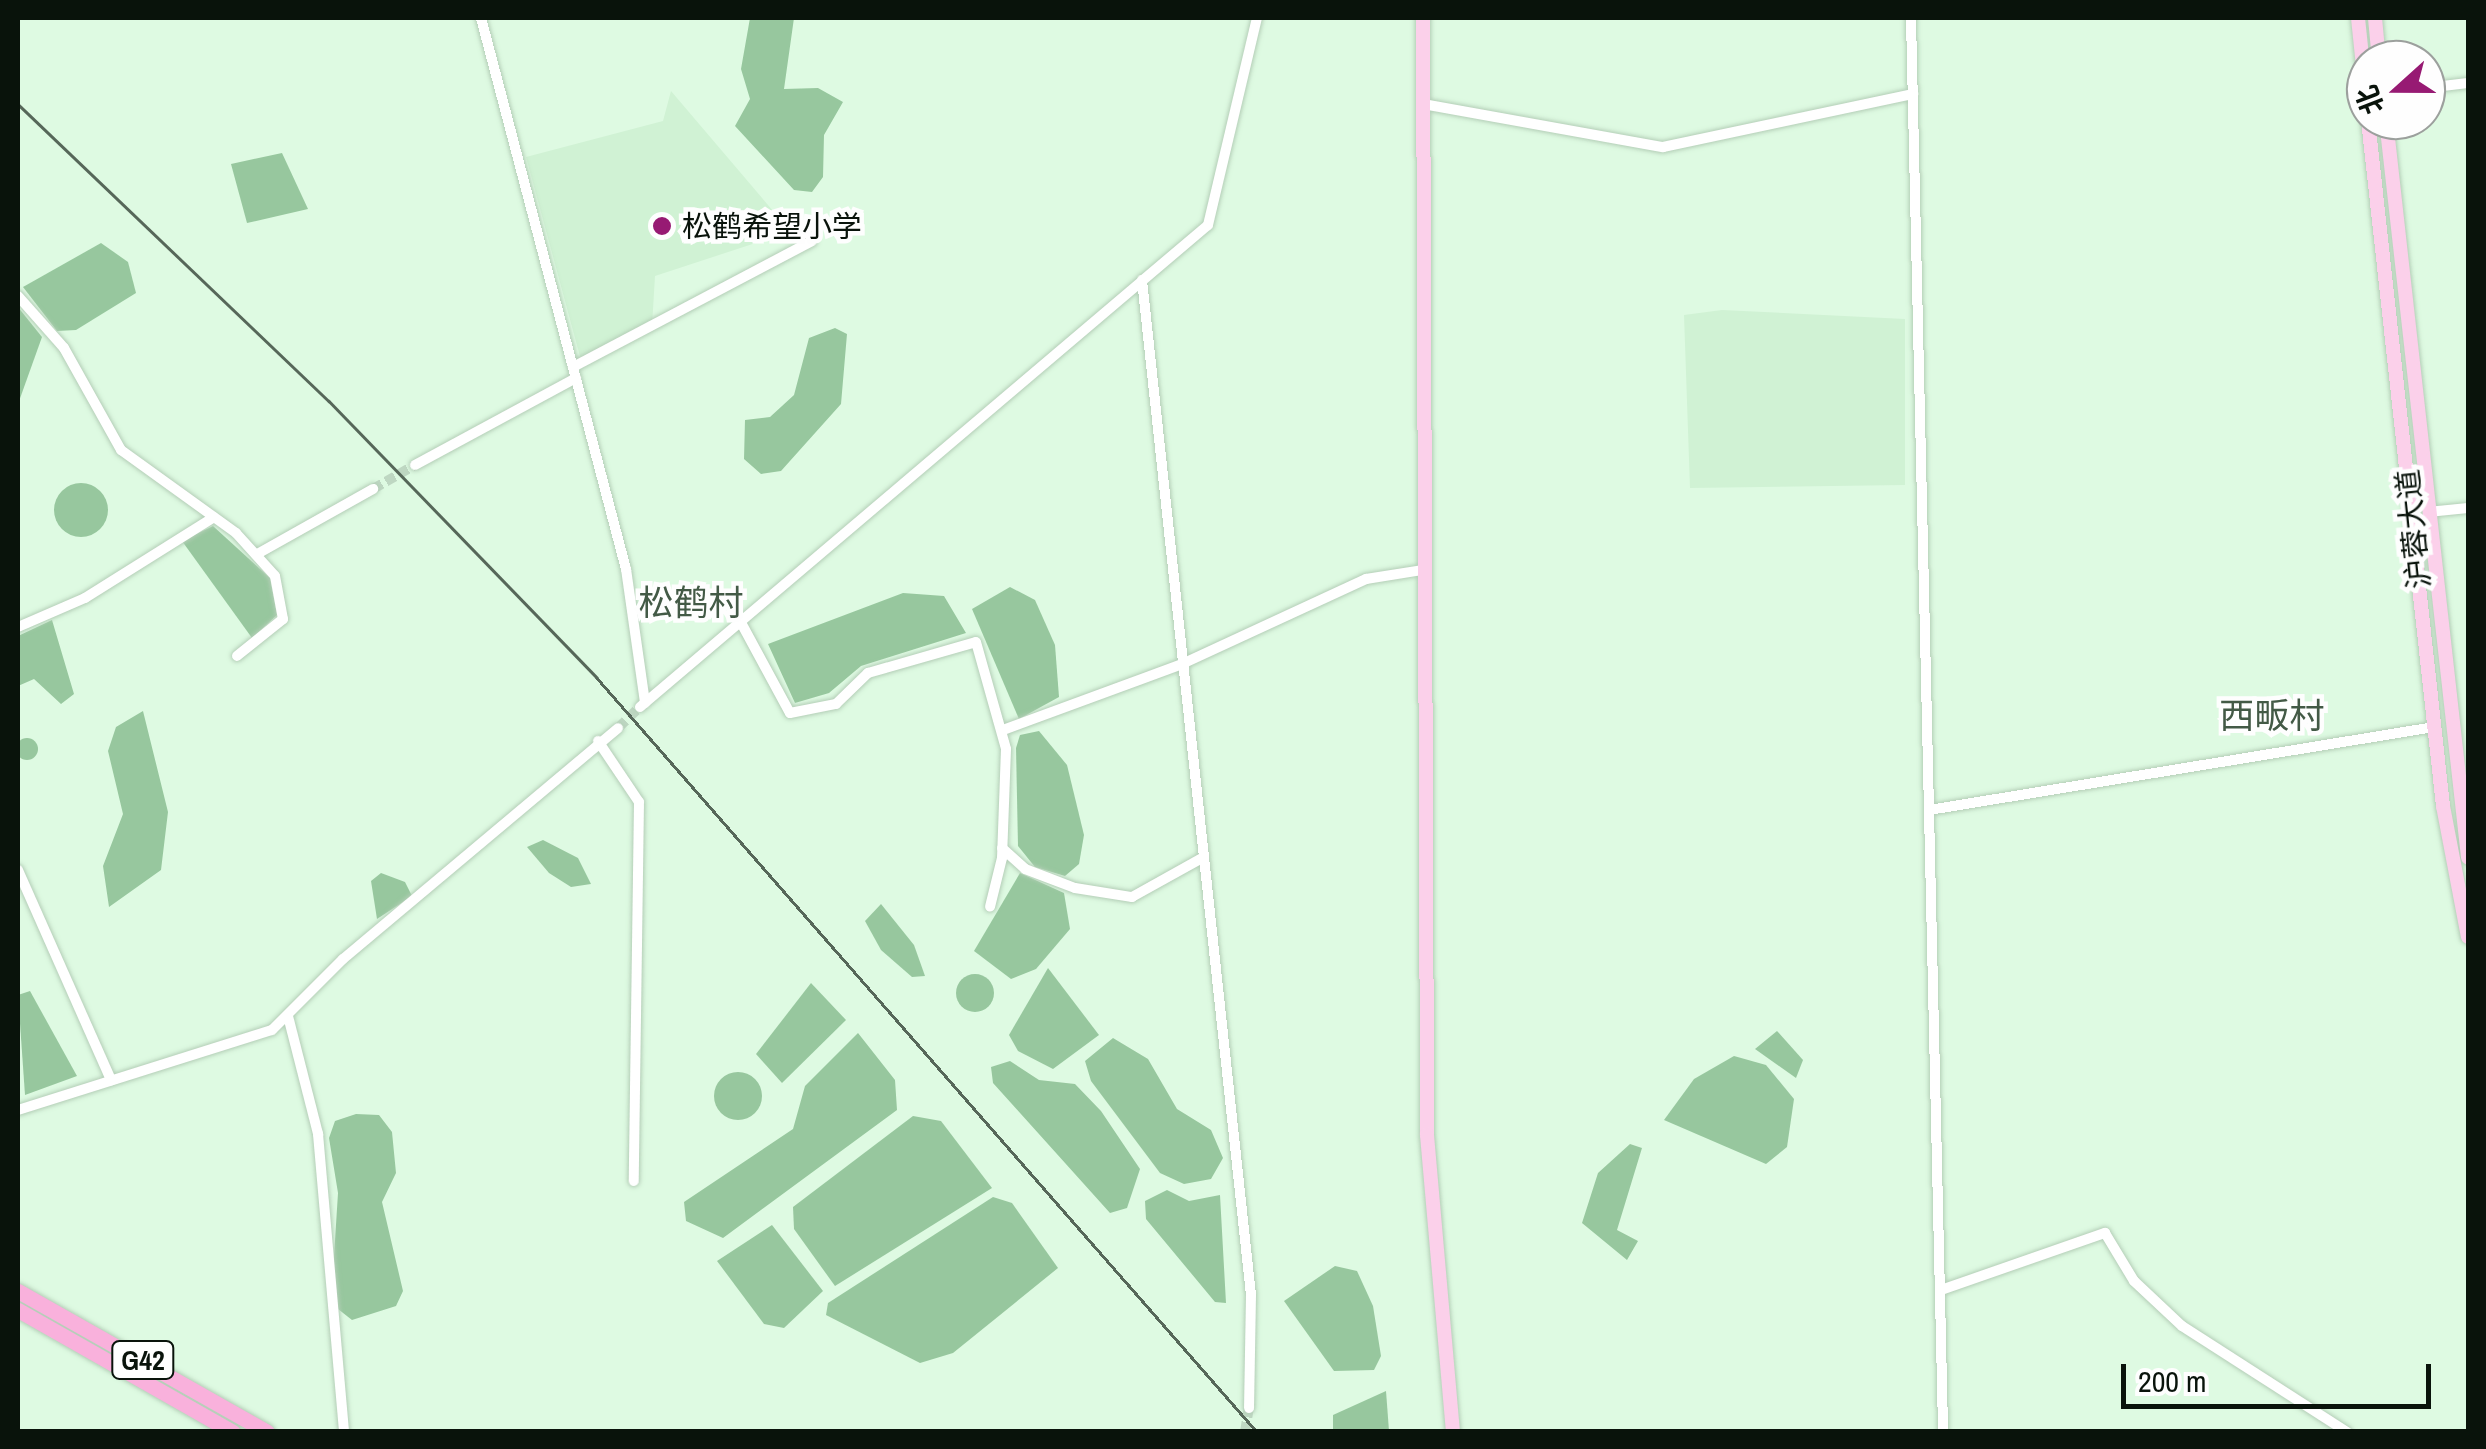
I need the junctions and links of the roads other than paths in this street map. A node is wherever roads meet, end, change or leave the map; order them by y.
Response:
1 (482, 18) edge
2 (1258, 18) edge
3 (1423, 18) edge
4 (1911, 18) edge
5 (1912, 94) junction
6 (1423, 104) junction
7 (2370, 140) edge
8 (2388, 140) edge
9 (812, 241) dead end
10 (1142, 280) junction
11 (18, 296) edge
12 (575, 373) junction
13 (416, 465) tunnel mouth
14 (373, 489) tunnel mouth
15 (2468, 508) edge
16 (2428, 512) junction
17 (214, 517) junction
18 (258, 553) junction
19 (1423, 570) junction
20 (738, 617) junction
21 (18, 627) edge
22 (238, 656) dead end
23 (1182, 664) junction
24 (2434, 727) junction
25 (618, 728) tunnel mouth
26 (1003, 730) junction
27 (598, 741) junction
28 (1929, 810) junction
29 (1001, 847) junction
30 (2468, 857) edge
31 (1202, 858) junction
32 (18, 870) edge
33 (990, 907) dead end
34 (2468, 937) edge
35 (288, 1016) junction
36 (111, 1080) junction
37 (18, 1110) edge
38 (634, 1180) dead end
39 (1941, 1290) junction
40 (18, 1291) edge
41 (18, 1310) edge
42 (1249, 1408) tunnel mouth
43 (233, 1432) edge
44 (267, 1432) edge
45 (344, 1432) edge
46 (1454, 1432) edge
47 (1944, 1432) edge
48 (2347, 1432) edge

1 - 12 street
2 - 10 street
3 - 6 main road
4 - 5 street
5 - 6 street
5 - 28 street
6 - 19 main road
7 - 24 main road, 沪蓉大道
8 - 16 main road, 沪蓉大道
9 - 12 street
10 - 20 street
10 - 23 street
11 - 17 street
12 - 13 street
12 - 20 street
14 - 18 street
15 - 16 street
16 - 30 main road, 沪蓉大道
17 - 18 street
17 - 21 street
18 - 22 street
19 - 23 street
19 - 46 main road
20 - 26 street
23 - 26 street
23 - 31 street
24 - 28 street
24 - 34 main road, 沪蓉大道
25 - 27 street
26 - 29 street
27 - 35 street
27 - 38 street
28 - 39 street
29 - 31 street
29 - 33 street
31 - 42 street
32 - 36 street
35 - 36 street
35 - 45 street
36 - 37 street
39 - 47 street
39 - 48 street
40 - 44 highway, G42
41 - 43 highway, G42

